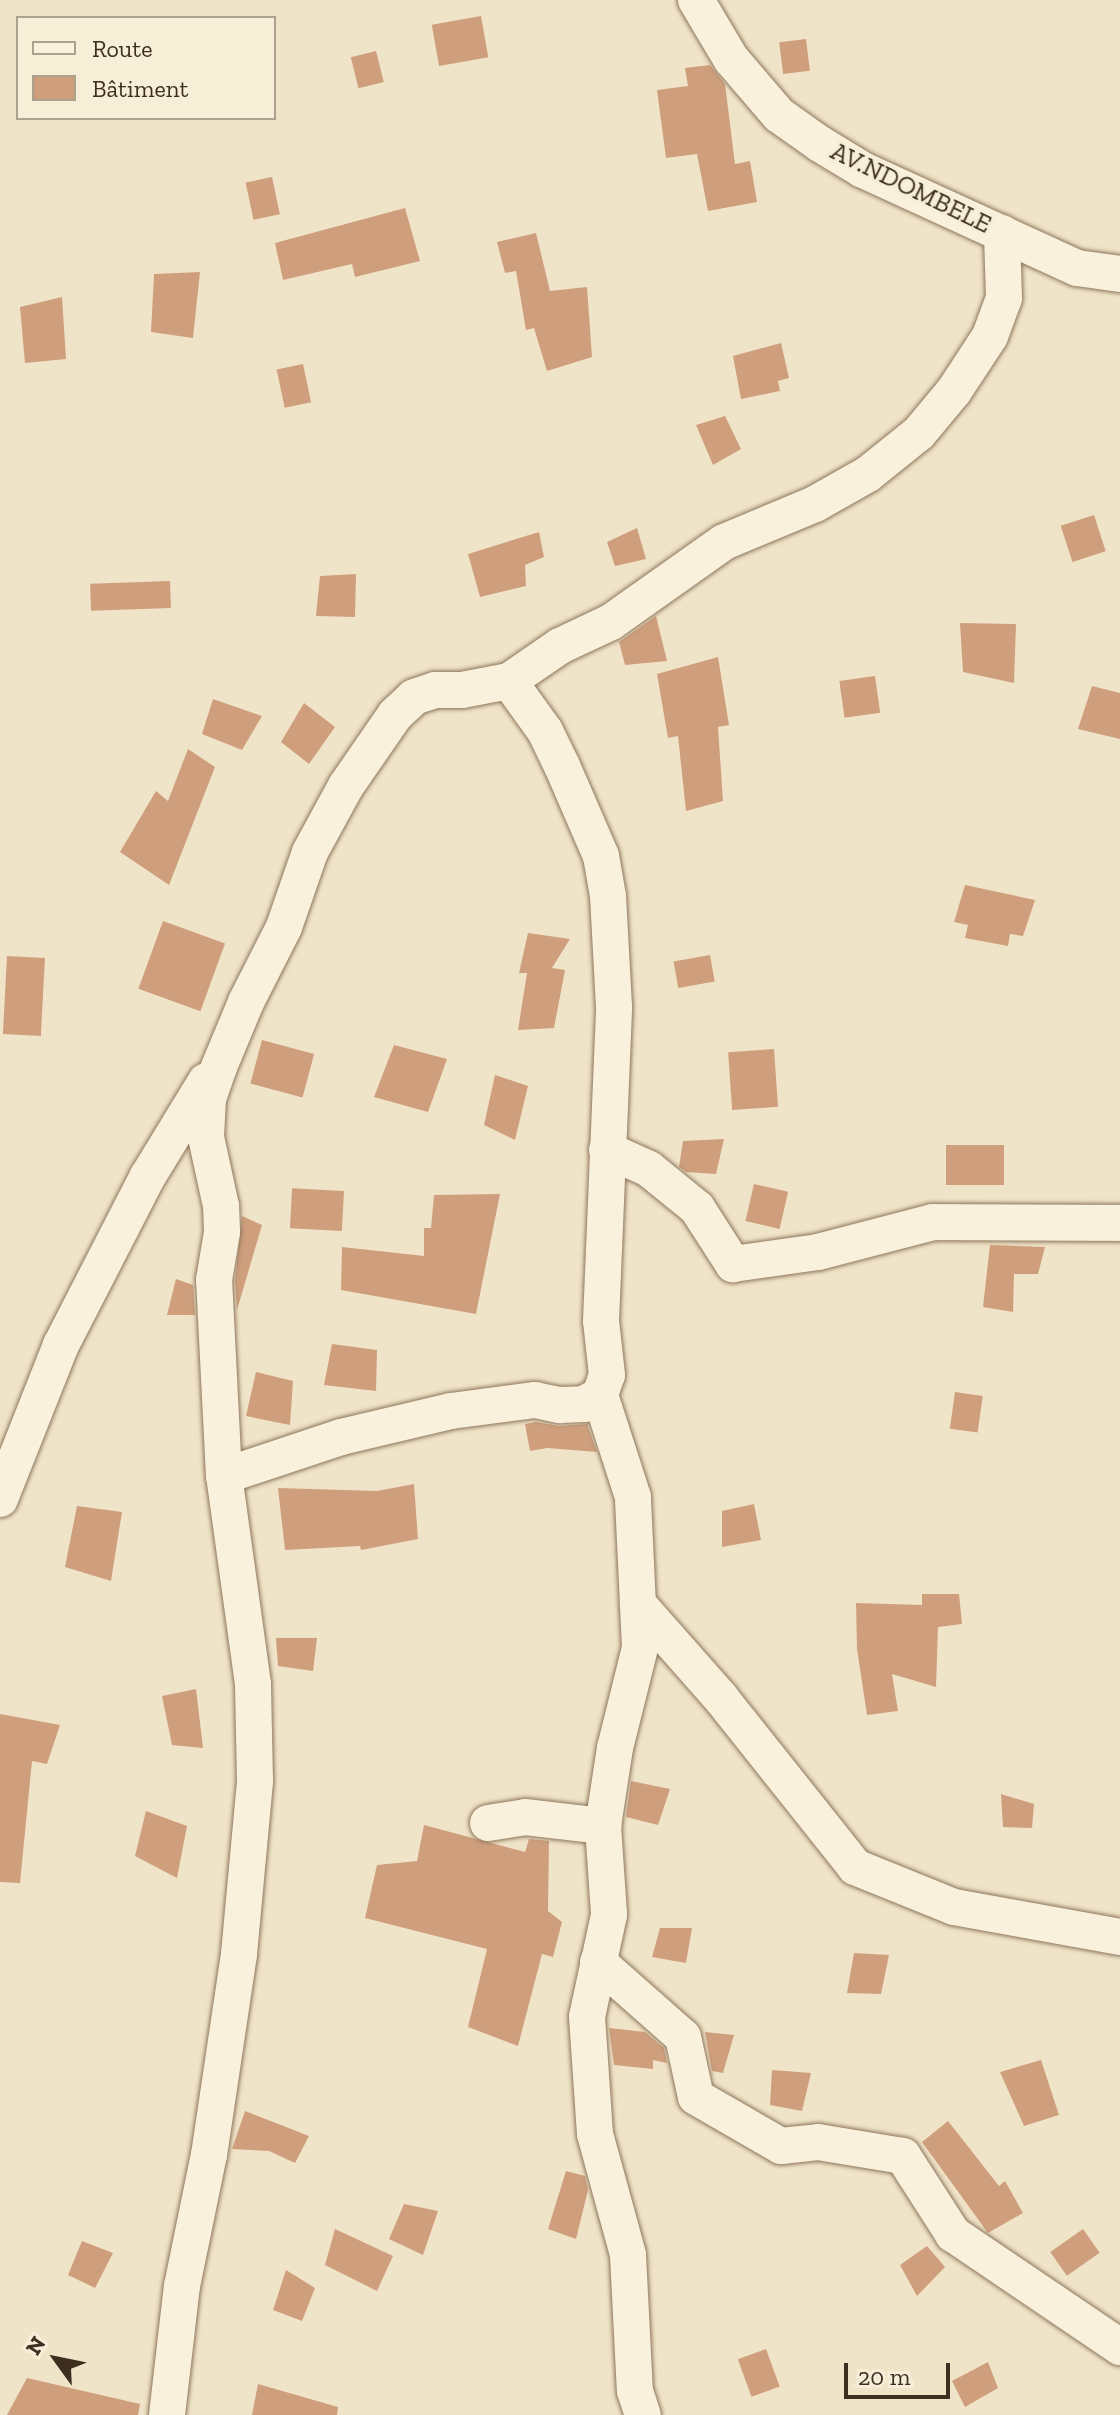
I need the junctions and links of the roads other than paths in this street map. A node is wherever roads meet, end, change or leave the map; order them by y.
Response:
1 (696, 0) edge
2 (1002, 233) junction
3 (1120, 274) edge
4 (509, 681) junction
5 (229, 1042) junction
6 (607, 1150) junction
7 (1120, 1223) edge
8 (600, 1395) junction
9 (224, 1476) junction
10 (0, 1499) edge
11 (638, 1604) junction
12 (488, 1823) dead end
13 (603, 1826) junction
14 (1120, 1937) edge
15 (598, 1962) junction
16 (1120, 2347) edge
17 (167, 2415) edge
18 (643, 2415) edge

1 - 2 street, AV.NDOMBELE
2 - 3 street, AV.NDOMBELE
2 - 4 street
4 - 5 street
4 - 6 street
5 - 9 street
5 - 10 street
6 - 7 street
6 - 8 street
8 - 9 street
8 - 11 street
9 - 17 street
11 - 13 street
11 - 14 street
12 - 13 street
13 - 15 street
15 - 16 street
15 - 18 street

